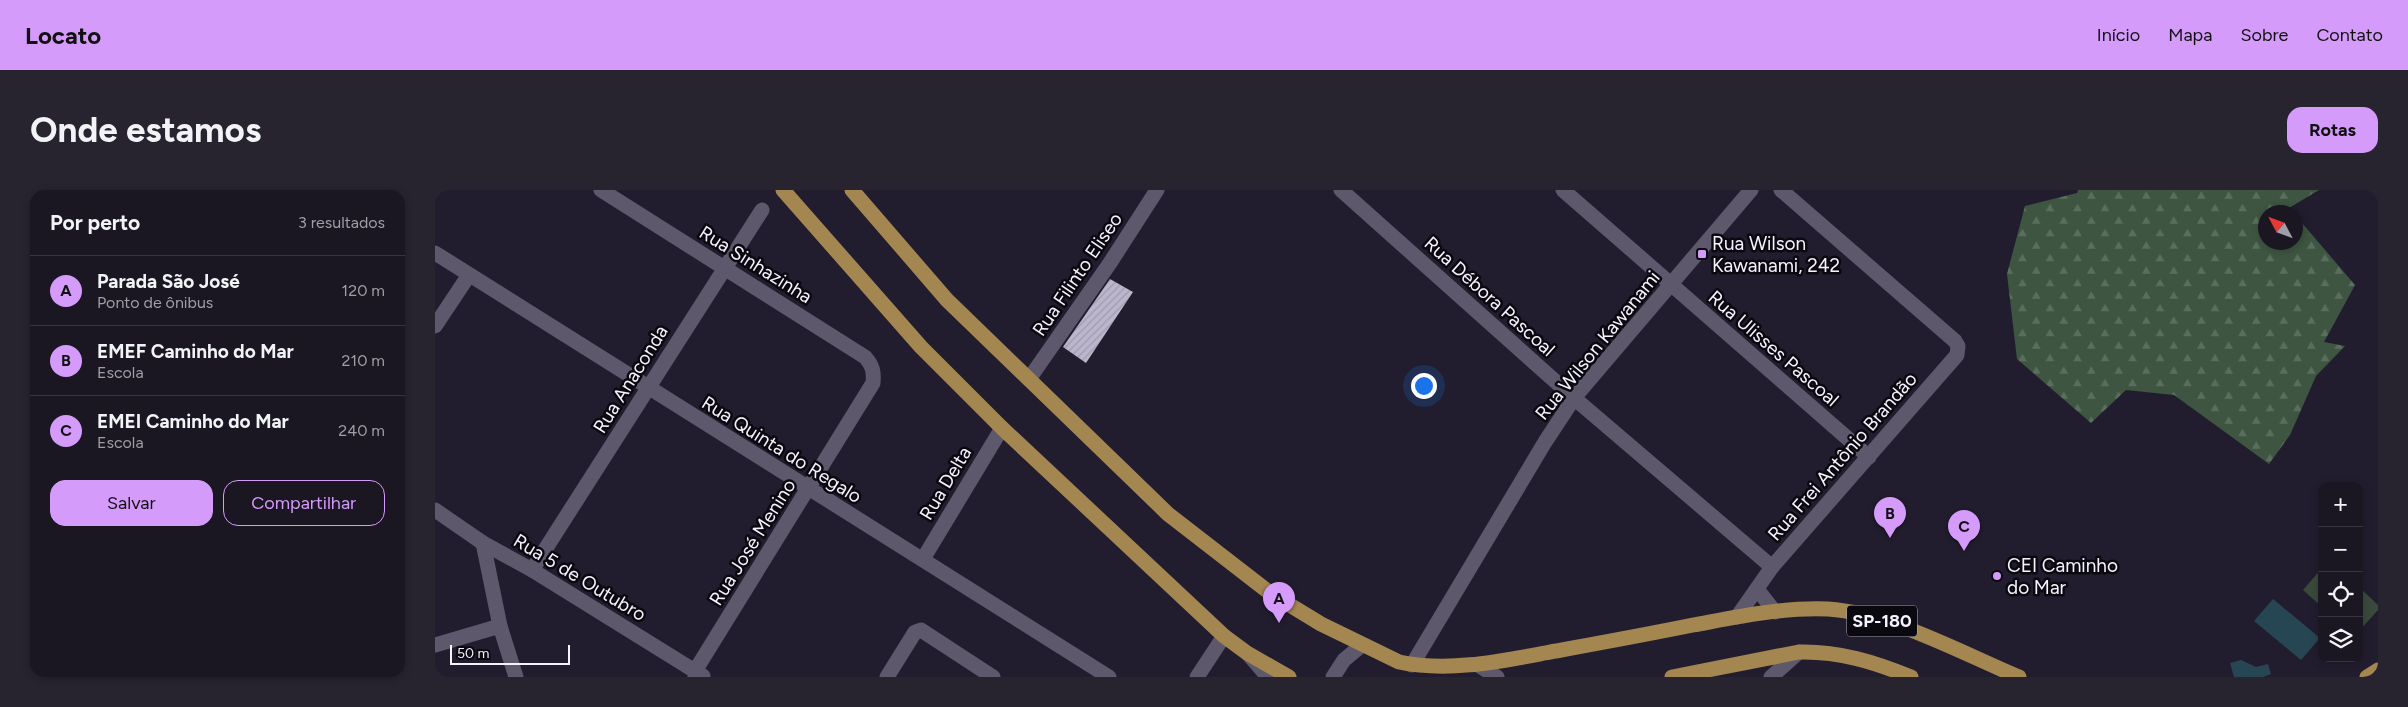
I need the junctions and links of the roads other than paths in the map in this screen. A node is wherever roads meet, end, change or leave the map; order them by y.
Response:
1 (601, 190) edge
2 (783, 190) edge
3 (852, 190) edge
4 (1157, 190) edge
5 (1341, 190) edge
6 (1563, 190) edge
7 (1751, 190) edge
8 (1781, 190) edge
9 (762, 210) dead end
10 (435, 253) edge
11 (725, 268) junction
12 (469, 275) junction
13 (1671, 284) junction
14 (435, 326) edge
15 (1029, 379) junction
16 (873, 383) joint
17 (648, 388) junction
18 (1574, 398) junction
19 (1002, 428) junction
20 (1869, 457) junction
21 (809, 489) junction
22 (435, 510) edge
23 (483, 542) junction
24 (923, 559) junction
25 (1773, 567) junction
26 (532, 570) junction
27 (1757, 589) junction
28 (1775, 612) junction
29 (1737, 617) junction
30 (500, 626) junction
31 (1223, 636) junction
32 (435, 645) edge
33 (1362, 645) junction
34 (1799, 652) junction
35 (1247, 653) junction
36 (1412, 665) junction
37 (1478, 665) junction
38 (2378, 670) edge
39 (698, 675) edge
40 (1902, 675) edge
41 (515, 677) edge
42 (887, 677) edge
43 (993, 677) edge
44 (1109, 677) edge
45 (1197, 677) edge
46 (1268, 677) edge
47 (1289, 677) edge
48 (1333, 677) edge
49 (1497, 677) edge
50 (1672, 677) edge
51 (1771, 677) edge
52 (2019, 677) edge
53 (2367, 677) edge

1 - 11 street, Rua Sinhazinha
2 - 19 main road
3 - 15 main road
4 - 15 street, Rua Filinto Eliseo
5 - 18 street, Rua Débora Pascoal
6 - 13 street, Rua Ulisses Pascoal
7 - 13 street, Rua Wilson Kawanami
8 - 20 street, Rua Frei Antônio Brandão
9 - 11 street, Rua Anaconda
10 - 12 street, Rua Quinta do Regalo
11 - 16 street, Rua Sinhazinha
11 - 17 street, Rua Anaconda
12 - 14 street
12 - 17 street, Rua Quinta do Regalo
13 - 18 street, Rua Wilson Kawanami
13 - 20 street, Rua Ulisses Pascoal
15 - 33 main road
16 - 21 street, Rua José Menino
17 - 21 street, Rua Quinta do Regalo
17 - 26 street, Rua Anaconda
18 - 25 street, Rua Débora Pascoal
18 - 36 street, Rua Wilson Kawanami
19 - 24 street, Rua Delta
19 - 31 main road
20 - 25 street, Rua Frei Antônio Brandão
21 - 24 street, Rua Quinta do Regalo
21 - 39 street, Rua José Menino
22 - 23 street, Rua 5 de Outubro
23 - 26 street, Rua 5 de Outubro
23 - 30 street
24 - 44 street, Rua Quinta do Regalo
25 - 27 street, Rua Frei Antônio Brandão
26 - 39 street, Rua 5 de Outubro
27 - 28 street
27 - 29 street, Rua Frei Antônio Brandão
28 - 29 main road, SP-180
28 - 52 main road, SP-180
29 - 37 main road
30 - 32 street
30 - 41 street
31 - 35 main road
31 - 45 street
33 - 36 main road
33 - 48 street
34 - 40 main road
34 - 50 main road
34 - 51 street
35 - 46 street
35 - 47 main road
36 - 37 main road
37 - 49 street
38 - 53 main road
42 - 43 street

